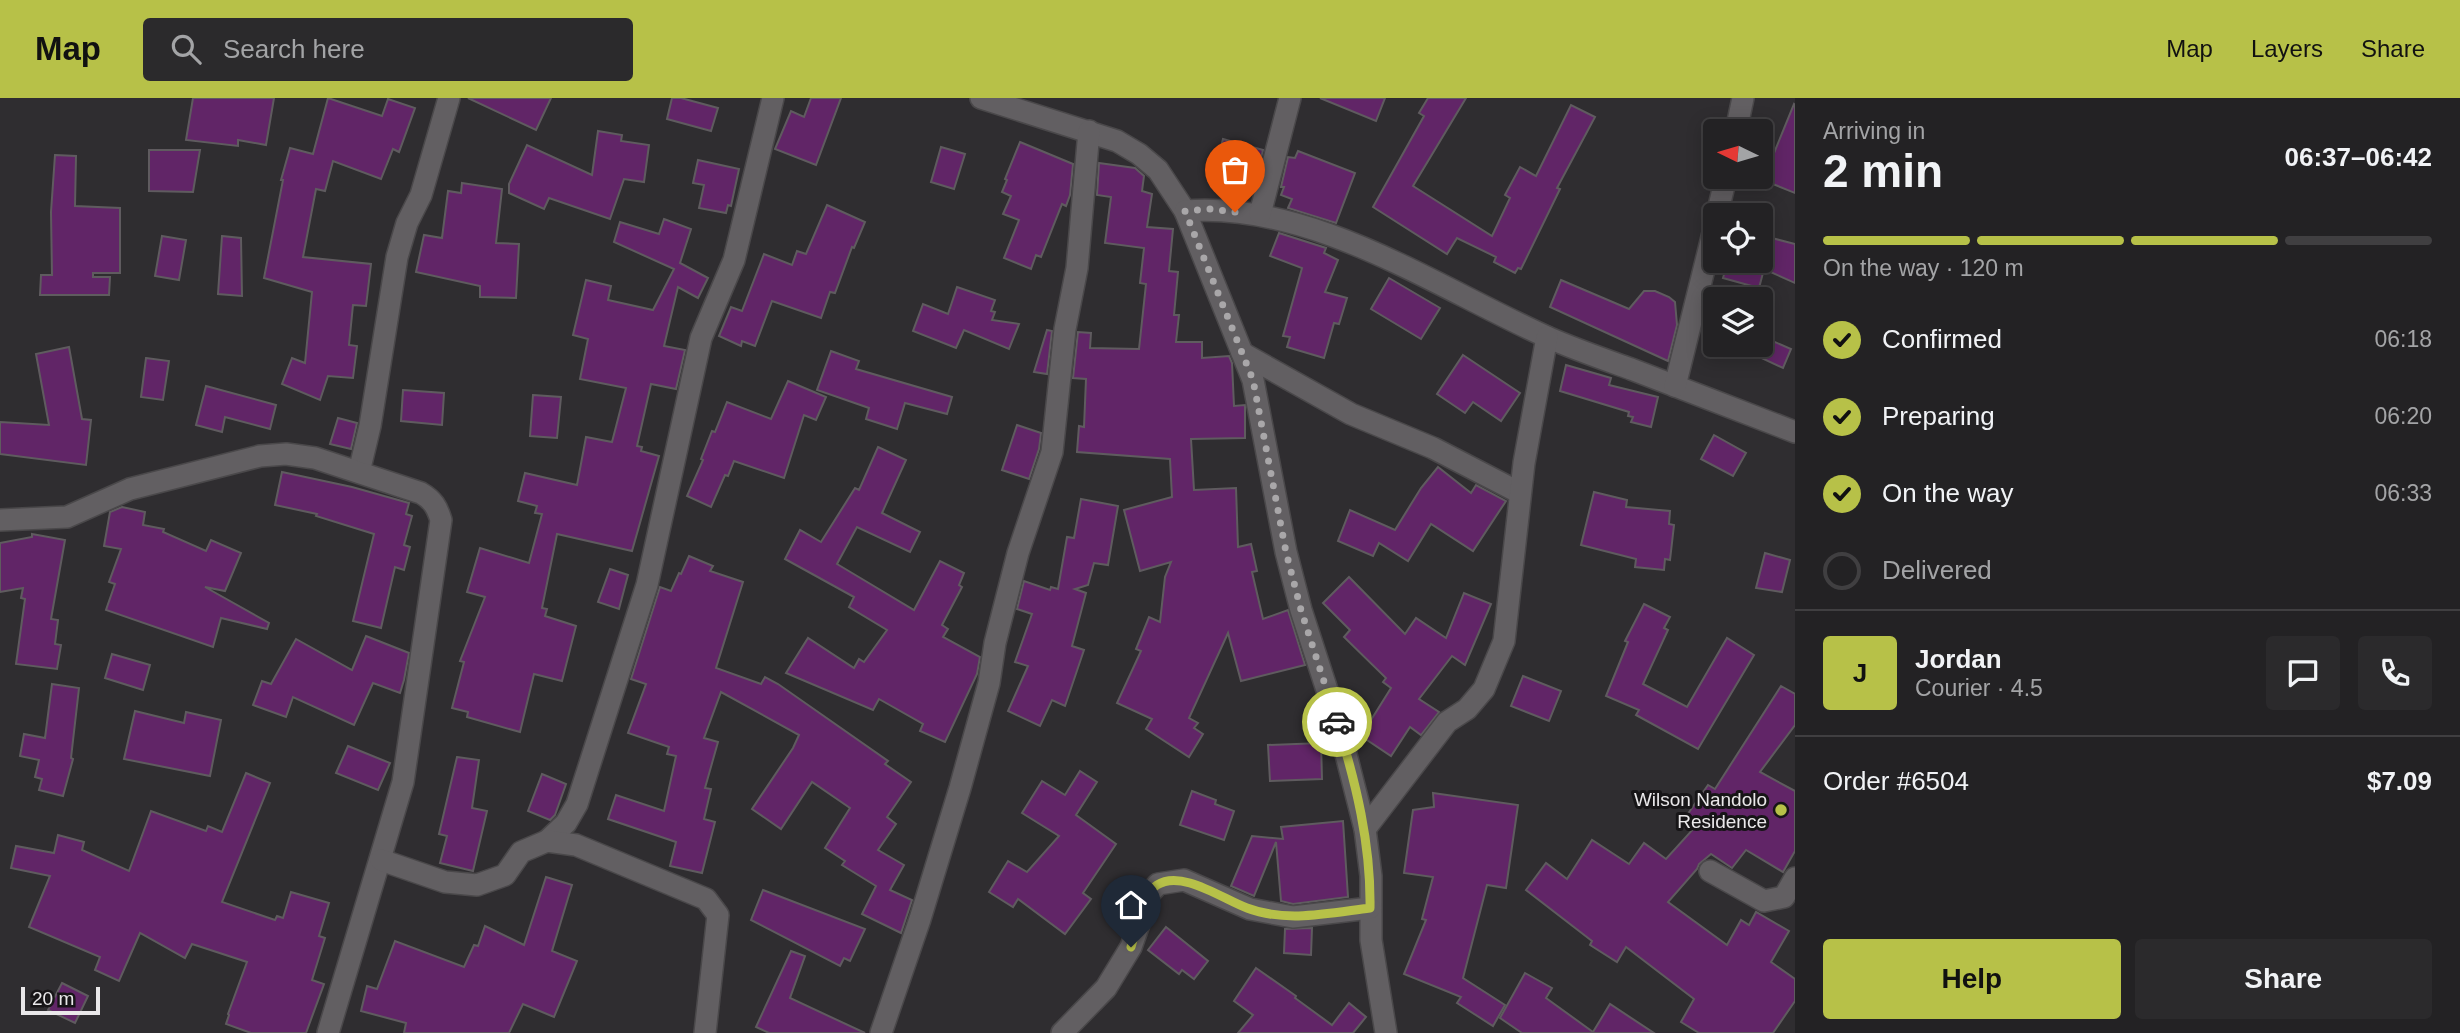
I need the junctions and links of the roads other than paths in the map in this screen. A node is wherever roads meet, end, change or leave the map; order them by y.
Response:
1 (449, 98) edge
2 (773, 98) edge
3 (981, 98) edge
4 (1290, 98) edge
5 (1743, 98) edge
6 (1011, 103) edge
7 (1739, 119) edge
8 (1089, 131) junction
9 (1185, 211) junction
10 (1260, 214) junction
11 (1703, 273) edge
12 (1547, 337) junction
13 (1242, 353) junction
14 (1675, 386) junction
15 (1795, 432) edge
16 (359, 472) junction
17 (1520, 493) junction
18 (0, 520) edge
19 (1365, 829) junction
20 (547, 841) junction
21 (381, 860) junction
22 (1710, 871) dead end
23 (1795, 878) edge
24 (1370, 908) junction
25 (328, 1033) edge
26 (705, 1033) edge
27 (881, 1033) edge
28 (1062, 1033) edge
29 (1386, 1033) edge

1 - 16 street
2 - 20 street
3 - 6 street
4 - 10 street
5 - 7 street
6 - 8 street
8 - 9 street
8 - 27 street
9 - 10 street
9 - 13 street
10 - 12 street
11 - 14 street
12 - 14 street
12 - 17 street
13 - 17 street
13 - 19 street
14 - 15 street
16 - 18 street
16 - 21 street
17 - 19 street
19 - 24 street
20 - 21 street
20 - 26 street
21 - 25 street
22 - 23 street
24 - 28 street
24 - 29 street

